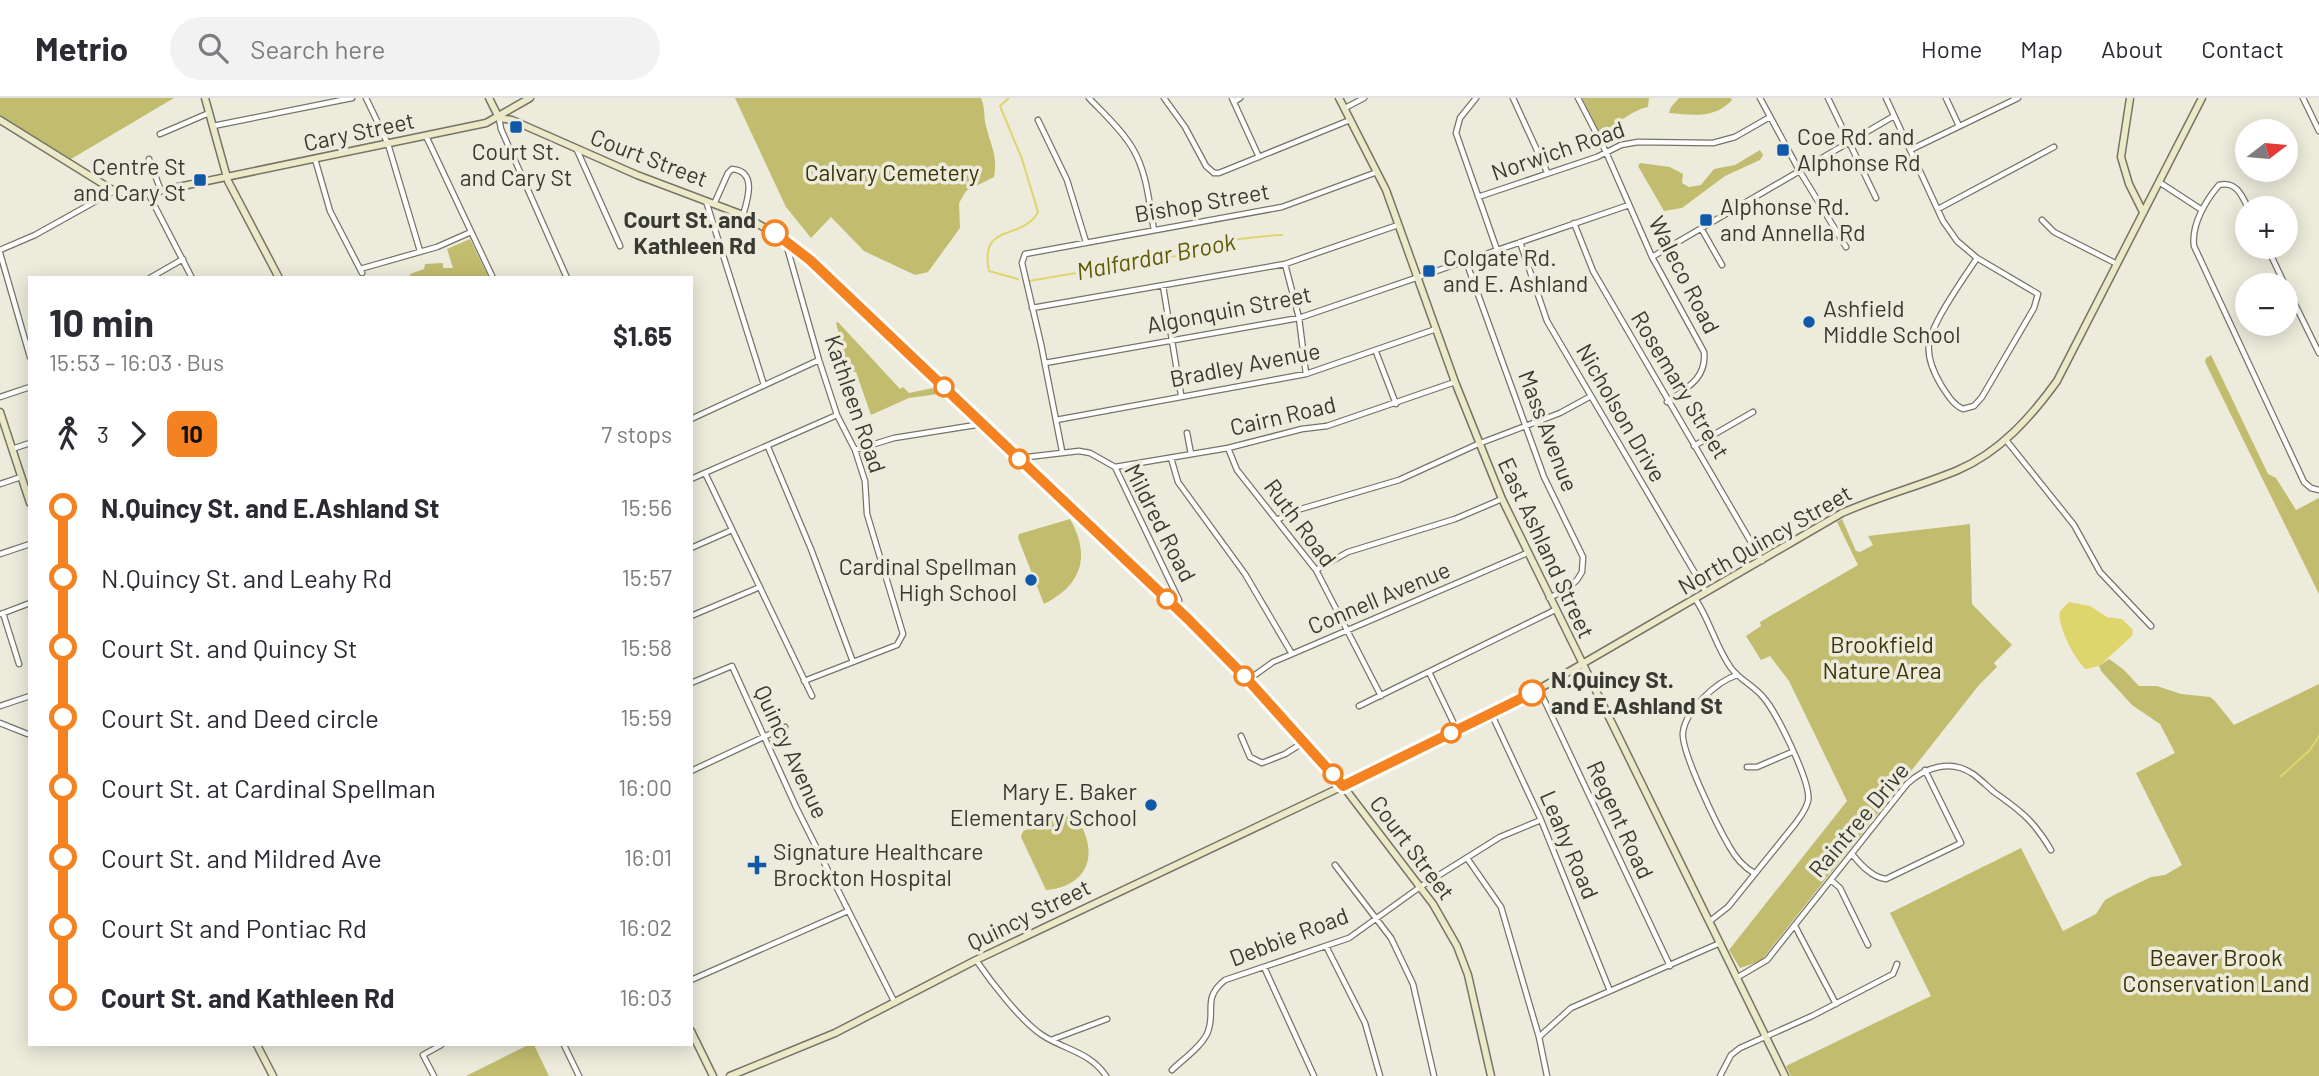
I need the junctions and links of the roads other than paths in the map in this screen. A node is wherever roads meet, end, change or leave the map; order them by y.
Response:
1 (205, 98) edge
2 (352, 98) edge
3 (366, 98) edge
4 (489, 98) edge
5 (530, 98) edge
6 (1089, 98) edge
7 (1164, 98) edge
8 (1240, 98) edge
9 (1339, 98) edge
10 (1364, 98) edge
11 (1476, 98) edge
12 (1513, 98) edge
13 (1578, 98) edge
14 (1760, 98) edge
15 (1828, 98) edge
16 (1886, 98) edge
17 (1946, 98) edge
18 (2018, 98) edge
19 (2130, 98) edge
20 (2202, 98) edge
21 (2303, 98) edge
22 (1233, 100) edge
23 (2008, 100) edge
24 (517, 106) junction
25 (1345, 108) junction
26 (209, 113) junction
27 (1895, 116) junction
28 (1770, 117) junction
29 (499, 118) junction
30 (0, 120) edge
31 (1038, 120) dead end
32 (1351, 120) junction
33 (521, 124) junction
34 (1959, 126) junction
35 (212, 127) junction
36 (2319, 131) edge
37 (160, 134) dead end
38 (426, 136) junction
39 (1848, 141) junction
40 (388, 144) junction
41 (2054, 147) dead end
42 (576, 149) junction
43 (1910, 150) junction
44 (1606, 152) junction
45 (1259, 157) junction
46 (149, 159) dead end
47 (314, 159) junction
48 (1799, 170) junction
49 (1377, 172) junction
50 (1547, 172) junction
51 (226, 177) junction
52 (2159, 182) junction
53 (115, 190) junction
54 (162, 191) junction
55 (148, 193) junction
56 (2242, 196) edge
57 (1478, 197) junction
58 (1876, 198) dead end
59 (706, 200) junction
60 (715, 202) junction
61 (1629, 205) junction
62 (1938, 209) junction
63 (2203, 210) junction
64 (2143, 212) junction
65 (743, 215) junction
66 (2042, 220) dead end
67 (1574, 223) junction
68 (1398, 225) junction
69 (1701, 228) junction
70 (1154, 229) junction
71 (471, 232) junction
72 (785, 240) junction
73 (1086, 242) junction
74 (1520, 242) junction
75 (620, 246) dead end
76 (1846, 247) dead end
77 (1497, 250) junction
78 (0, 251) edge
79 (420, 251) junction
80 (1652, 257) junction
81 (1977, 258) junction
82 (183, 259) junction
83 (1466, 261) junction
84 (1285, 264) junction
85 (2117, 264) junction
86 (1722, 265) dead end
87 (153, 276) edge
88 (191, 276) edge
89 (278, 276) edge
90 (492, 276) edge
91 (566, 276) edge
92 (1417, 278) junction
93 (1163, 286) junction
94 (1032, 308) junction
95 (2298, 311) edge
96 (1299, 318) junction
97 (1436, 329) junction
98 (28, 331) edge
99 (23, 333) junction
100 (1172, 340) junction
101 (28, 350) edge
102 (1376, 352) junction
103 (2319, 354) edge
104 (819, 360) junction
105 (1045, 363) junction
106 (1307, 374) junction
107 (1455, 382) junction
108 (764, 385) junction
109 (28, 388) edge
110 (1181, 396) junction
111 (1591, 396) junction
112 (0, 397) edge
113 (1667, 402) junction
114 (1396, 404) junction
115 (1753, 412) dead end
116 (1, 415) edge
117 (837, 415) junction
118 (693, 418) edge
119 (1056, 420) junction
120 (982, 424) junction
121 (1526, 426) junction
122 (1187, 433) dead end
123 (2006, 440) junction
124 (28, 444) edge
125 (1478, 444) junction
126 (1694, 446) junction
127 (768, 447) junction
128 (1228, 447) junction
129 (12, 449) junction
130 (855, 450) junction
131 (1062, 451) junction
132 (1191, 454) junction
133 (1019, 458) junction
134 (1171, 458) junction
135 (1115, 467) junction
136 (706, 475) junction
137 (21, 477) junction
138 (693, 479) edge
139 (0, 484) edge
140 (2319, 490) edge
141 (28, 496) edge
142 (1502, 499) junction
143 (1277, 520) junction
144 (732, 530) junction
145 (28, 545) edge
146 (693, 547) edge
147 (1527, 553) junction
148 (0, 554) edge
149 (1762, 561) junction
150 (1316, 570) junction
151 (760, 587) junction
152 (1707, 594) junction
153 (1549, 598) junction
154 (1696, 600) junction
155 (28, 604) edge
156 (1178, 610) junction
157 (1555, 610) junction
158 (1, 614) edge
159 (693, 616) edge
160 (2151, 626) dead end
161 (1349, 630) junction
162 (1292, 654) junction
163 (853, 662) junction
164 (19, 664) dead end
165 (1583, 666) junction
166 (1429, 672) junction
167 (1737, 675) junction
168 (1248, 680) junction
169 (804, 681) junction
170 (693, 682) edge
171 (1539, 690) junction
172 (811, 696) dead end
173 (1381, 696) junction
174 (28, 697) edge
175 (0, 706) edge
176 (1359, 706) dead end
177 (1491, 713) junction
178 (0, 723) edge
179 (785, 727) dead end
180 (1457, 730) junction
181 (28, 734) edge
182 (1241, 736) dead end
183 (764, 738) junction
184 (1304, 742) junction
185 (1793, 752) junction
186 (1747, 766) dead end
187 (693, 770) edge
188 (1925, 770) junction
189 (1343, 786) junction
190 (1541, 820) junction
191 (2051, 850) dead end
192 (1852, 854) junction
193 (1466, 859) junction
194 (1335, 865) dead end
195 (1754, 873) junction
196 (1831, 880) junction
197 (1420, 887) junction
198 (848, 911) junction
199 (1377, 919) junction
200 (1710, 921) junction
201 (1795, 926) junction
202 (1721, 943) junction
203 (1326, 946) junction
204 (1868, 946) dead end
205 (976, 960) junction
206 (1897, 964) dead end
207 (1670, 966) junction
208 (1264, 967) junction
209 (1738, 977) junction
210 (693, 979) edge
211 (1610, 991) junction
212 (895, 1003) junction
213 (1836, 1004) junction
214 (1107, 1019) dead end
215 (693, 1035) edge
216 (1766, 1035) junction
217 (1539, 1037) junction
218 (1051, 1040) junction
219 (258, 1046) edge
220 (439, 1046) edge
221 (566, 1046) edge
222 (1723, 1069) junction
223 (1172, 1070) dead end
224 (273, 1076) edge
225 (434, 1076) edge
226 (579, 1076) edge
227 (713, 1076) edge
228 (730, 1076) edge
229 (1107, 1076) edge
230 (1314, 1076) edge
231 (1380, 1076) edge
232 (1434, 1076) edge
233 (1491, 1076) edge
234 (1546, 1076) edge
235 (1720, 1076) edge
236 (1727, 1076) edge
237 (1785, 1076) edge

1 - 26 main road
2 - 35 street
3 - 40 street
4 - 29 main road
5 - 24 main road
6 - 70 street
7 - 45 street
8 - 22 street
9 - 25 main road, East Ashland Street
10 - 25 street
11 - 57 street
12 - 50 street
13 - 44 street, Waleco Road
14 - 28 street
15 - 39 street
16 - 27 street
17 - 34 street
18 - 23 street
19 - 64 main road
20 - 52 main road, North Quincy Street
21 - 36 street
22 - 45 street
23 - 34 street
24 - 29 main road
24 - 33 main road
25 - 32 main road, East Ashland Street
26 - 35 main road
26 - 37 street
27 - 39 street
27 - 43 street
28 - 44 street, Norwich Road
28 - 48 street
29 - 33 main road, Court Street
29 - 38 main road, Cary Street
29 - 91 street
30 - 53 main road
31 - 73 street
32 - 45 street
32 - 49 main road, East Ashland Street
33 - 42 main road, Court Street
34 - 43 street
35 - 51 main road
38 - 40 main road, Cary Street
38 - 71 street
39 - 48 street
39 - 58 street
40 - 47 main road, Cary Street
40 - 79 street
41 - 62 street
42 - 59 main road, Court Street
42 - 75 street
43 - 62 street
44 - 50 street, Norwich Road
44 - 61 street, Waleco Road
46 - 54 street
47 - 51 main road, Cary Street
47 - 79 street
48 - 69 street
48 - 76 street
49 - 68 main road, East Ashland Street
49 - 70 street, Bishop Street
50 - 57 street, Norwich Road
51 - 54 main road, Cary Street
51 - 89 main road
52 - 63 street
52 - 64 main road, North Quincy Street
53 - 55 main road, Cary Street
53 - 78 street
54 - 55 main road, Cary Street
55 - 82 street
56 - 63 street
57 - 77 street
59 - 60 main road, Court Street
59 - 108 street
60 - 65 main road, Court Street
60 - 65 street
61 - 67 street, Algonquin Street
61 - 80 street, Waleco Road
62 - 81 street
63 - 140 street
64 - 85 main road, North Quincy Street
65 - 72 main road, Court Street
66 - 85 street
67 - 74 street, Algonquin Street
67 - 113 street, Rosemary Street
68 - 84 street
68 - 92 main road, East Ashland Street
69 - 80 street
69 - 86 street
70 - 73 street, Bishop Street
71 - 79 street
71 - 90 street
72 - 104 street, Kathleen Road
72 - 120 main road, Court Street
73 - 94 street, Bishop Street
74 - 77 street, Algonquin Street
74 - 111 street, Nicholson Drive
77 - 83 street, Algonquin Street
78 - 99 street
80 - 113 street, Waleco Road
81 - 81 street
82 - 87 street
82 - 88 street
83 - 92 street, Algonquin Street
83 - 121 street, Mass Avenue
84 - 93 street
84 - 96 street
85 - 123 main road, North Quincy Street
92 - 96 street, Algonquin Street
92 - 97 main road, East Ashland Street
93 - 94 street
93 - 100 street
94 - 105 street
95 - 103 street
96 - 100 street, Algonquin Street
96 - 106 street
97 - 102 street, Bradley Avenue
97 - 107 main road, East Ashland Street
98 - 99 street
99 - 101 street
100 - 105 street, Algonquin Street
100 - 110 street
102 - 106 street, Bradley Avenue
102 - 114 street
104 - 108 street
104 - 117 street, Kathleen Road
105 - 119 street
106 - 110 street, Bradley Avenue
107 - 114 street, Cairn Road
107 - 125 main road, East Ashland Street
108 - 118 street
109 - 112 street
110 - 119 street, Bradley Avenue
111 - 121 street
111 - 152 street, Nicholson Drive
113 - 126 street, Rosemary Street
114 - 128 street, Cairn Road
115 - 126 street
116 - 129 main road
117 - 127 street
117 - 130 street, Kathleen Road
119 - 131 street
120 - 130 street
120 - 133 main road, Court Street
121 - 125 street
121 - 153 street, Mass Avenue
122 - 132 street
123 - 149 main road, North Quincy Street
123 - 160 street
124 - 129 street
125 - 142 main road, East Ashland Street
125 - 143 street
126 - 149 street, Rosemary Street
127 - 136 street
127 - 163 street
128 - 132 street, Cairn Road
128 - 143 street, Ruth Road
129 - 137 main road
130 - 163 street, Kathleen Road
131 - 133 street, Mildred Road
131 - 135 street, Mildred Road
132 - 134 street, Cairn Road
133 - 156 main road, Court Street
134 - 135 street, Cairn Road
134 - 162 street
135 - 156 street, Mildred Road
136 - 138 street
136 - 144 street
137 - 139 street
137 - 141 main road
142 - 147 main road, East Ashland Street
142 - 150 street
143 - 150 street, Ruth Road
144 - 146 street
144 - 151 street
145 - 148 street
147 - 153 main road, East Ashland Street
147 - 161 street, Connell Avenue
149 - 152 main road, North Quincy Street
150 - 161 street, Ruth Road
151 - 159 street
151 - 169 street
152 - 154 main road, North Quincy Street
153 - 157 main road, East Ashland Street
154 - 165 main road, North Quincy Street
154 - 167 street
155 - 158 street
156 - 168 main road, Court Street
157 - 165 main road, East Ashland Street
157 - 166 street
158 - 164 street
161 - 162 street, Connell Avenue
161 - 173 street, Ruth Road
162 - 168 street, Connell Avenue
163 - 169 street, Kathleen Road
165 - 171 main road, North Quincy Street
165 - 200 main road, East Ashland Street
166 - 173 street
166 - 180 street
167 - 185 street
167 - 195 street
168 - 184 main road, Court Street
169 - 172 street
170 - 183 street, Quincy Avenue
171 - 177 main road, North Quincy Street
171 - 207 street, Regent Road
173 - 176 street
174 - 175 street
177 - 180 main road, North Quincy Street
177 - 190 street, Leahy Road
178 - 181 street
179 - 183 street
180 - 189 main road, North Quincy Street
182 - 184 street
183 - 187 street
183 - 198 street, Quincy Avenue
184 - 189 main road, Court Street
185 - 186 street
185 - 195 street
188 - 191 street, Raintree Drive
188 - 192 street, Raintree Drive
188 - 192 street
189 - 197 main road, Court Street
189 - 205 main road, Quincy Street
190 - 193 street, Debbie Road
190 - 211 street, Leahy Road
192 - 196 street, Raintree Drive
193 - 197 street, Debbie Road
193 - 217 street
194 - 199 street
195 - 200 street
196 - 201 street, Raintree Drive
196 - 204 street
197 - 199 street, Debbie Road
197 - 233 main road, Court Street
198 - 210 street
198 - 212 street, Quincy Avenue
199 - 203 street, Debbie Road
199 - 232 street
200 - 202 main road, East Ashland Street
201 - 209 street, Raintree Drive
201 - 213 street
202 - 207 street
202 - 209 main road, East Ashland Street
203 - 208 street, Debbie Road
203 - 231 street
205 - 212 main road, Quincy Street
205 - 218 street
206 - 213 street
207 - 211 street
208 - 223 street, Debbie Road
208 - 230 street
209 - 216 main road, East Ashland Street
211 - 217 street
212 - 228 main road, Quincy Street
213 - 216 street
214 - 218 street
215 - 227 main road
216 - 222 street
216 - 237 main road, East Ashland Street
217 - 234 street
218 - 229 street
219 - 224 main road
220 - 225 street
221 - 226 street
222 - 235 street
222 - 236 street

